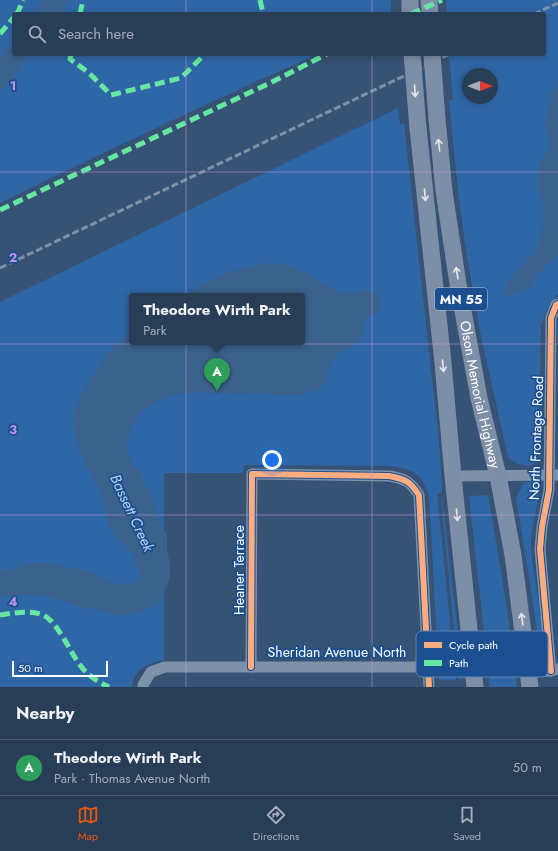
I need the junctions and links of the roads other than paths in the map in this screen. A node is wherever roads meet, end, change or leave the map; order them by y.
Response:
1 (410, 0) edge
2 (429, 0) edge
3 (410, 12) edge
4 (430, 12) edge
5 (412, 56) edge
6 (432, 56) edge
7 (558, 304) edge
8 (554, 474) edge
9 (453, 476) junction
10 (498, 476) junction
11 (427, 631) edge
12 (470, 631) edge
13 (523, 631) edge
14 (251, 667) junction
15 (416, 668) edge
16 (554, 670) edge
17 (475, 677) edge
18 (143, 687) edge
19 (476, 687) edge

1 - 3 main road
2 - 4 main road
5 -> 9 main road, Olson Memorial Highway / MN 55, bridge
10 -> 6 main road, Olson Memorial Highway / MN 55, bridge
7 - 8 street, North Frontage Road
8 - 10 street
8 - 16 street, North Frontage Road
9 - 10 street
9 -> 12 main road, Olson Memorial Highway / MN 55
13 -> 10 main road, Olson Memorial Highway / MN 55
11 - 14 street, Heaner Terrace
14 - 15 street, Sheridan Avenue North
14 - 18 street, Sheridan Avenue North
17 -> 19 main road, Olson Memorial Highway / MN 55

